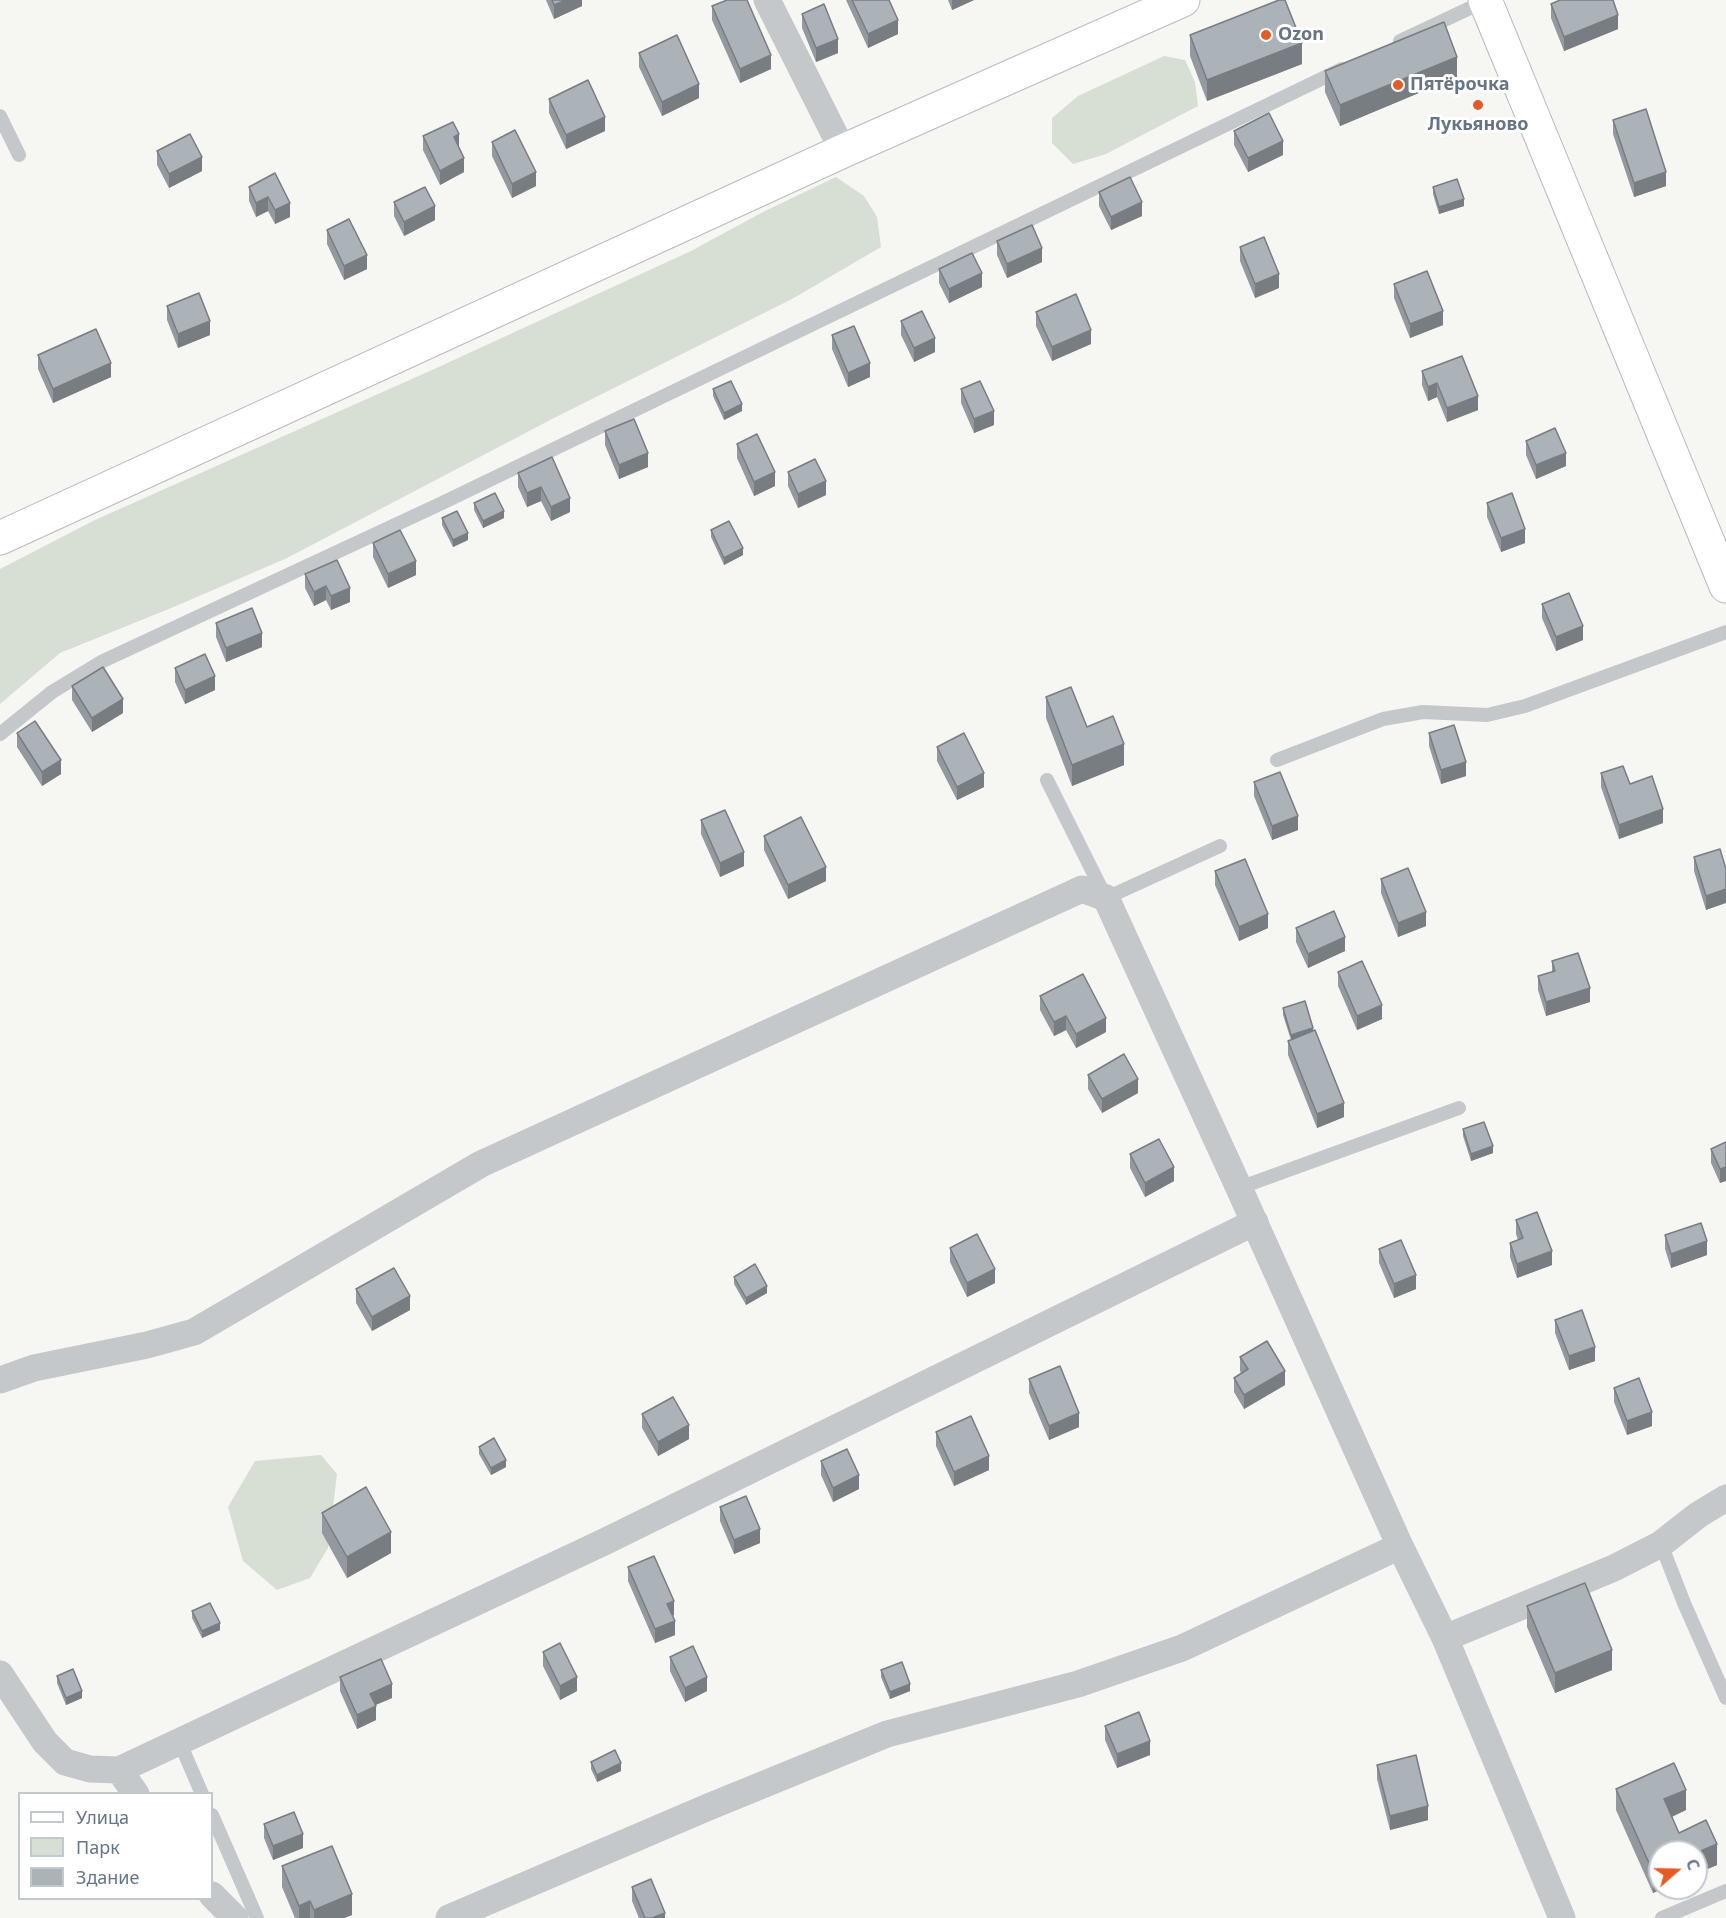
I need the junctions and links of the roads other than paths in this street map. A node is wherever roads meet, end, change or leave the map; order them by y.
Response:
1 (767, 0) edge
2 (1183, 0) edge
3 (1485, 0) edge
4 (1390, 46) edge
5 (1359, 61) edge
6 (0, 116) edge
7 (843, 151) junction
8 (19, 155) dead end
9 (0, 538) edge
10 (1726, 586) edge
11 (1726, 632) edge
12 (0, 734) edge
13 (1277, 760) dead end
14 (1047, 780) dead end
15 (1220, 846) dead end
16 (1106, 898) junction
17 (1459, 1108) dead end
18 (1239, 1188) junction
19 (1255, 1222) junction
20 (0, 1380) edge
21 (1726, 1498) edge
22 (1661, 1544) junction
23 (1400, 1546) junction
24 (1445, 1638) junction
25 (0, 1674) edge
26 (1726, 1698) edge
27 (180, 1743) junction
28 (119, 1770) junction
29 (135, 1792) edge
30 (201, 1792) edge
31 (213, 1817) edge
32 (1726, 1891) edge
33 (213, 1896) edge
34 (235, 1918) edge
35 (257, 1918) edge
36 (449, 1918) edge
37 (1562, 1918) edge
38 (1662, 1918) edge

1 - 7 street
2 - 7 street
3 - 4 lane
3 - 10 street
5 - 12 lane
6 - 8 lane
7 - 9 street
11 - 13 lane
14 - 16 lane
15 - 16 lane
16 - 18 street
16 - 20 street
17 - 18 lane
18 - 19 street
19 - 23 street
19 - 27 street
21 - 22 street
22 - 24 street
22 - 26 lane
23 - 24 street
23 - 36 street
24 - 37 street
25 - 28 street
27 - 28 street
27 - 30 lane
28 - 29 street
31 - 35 lane
32 - 38 lane
33 - 34 street

